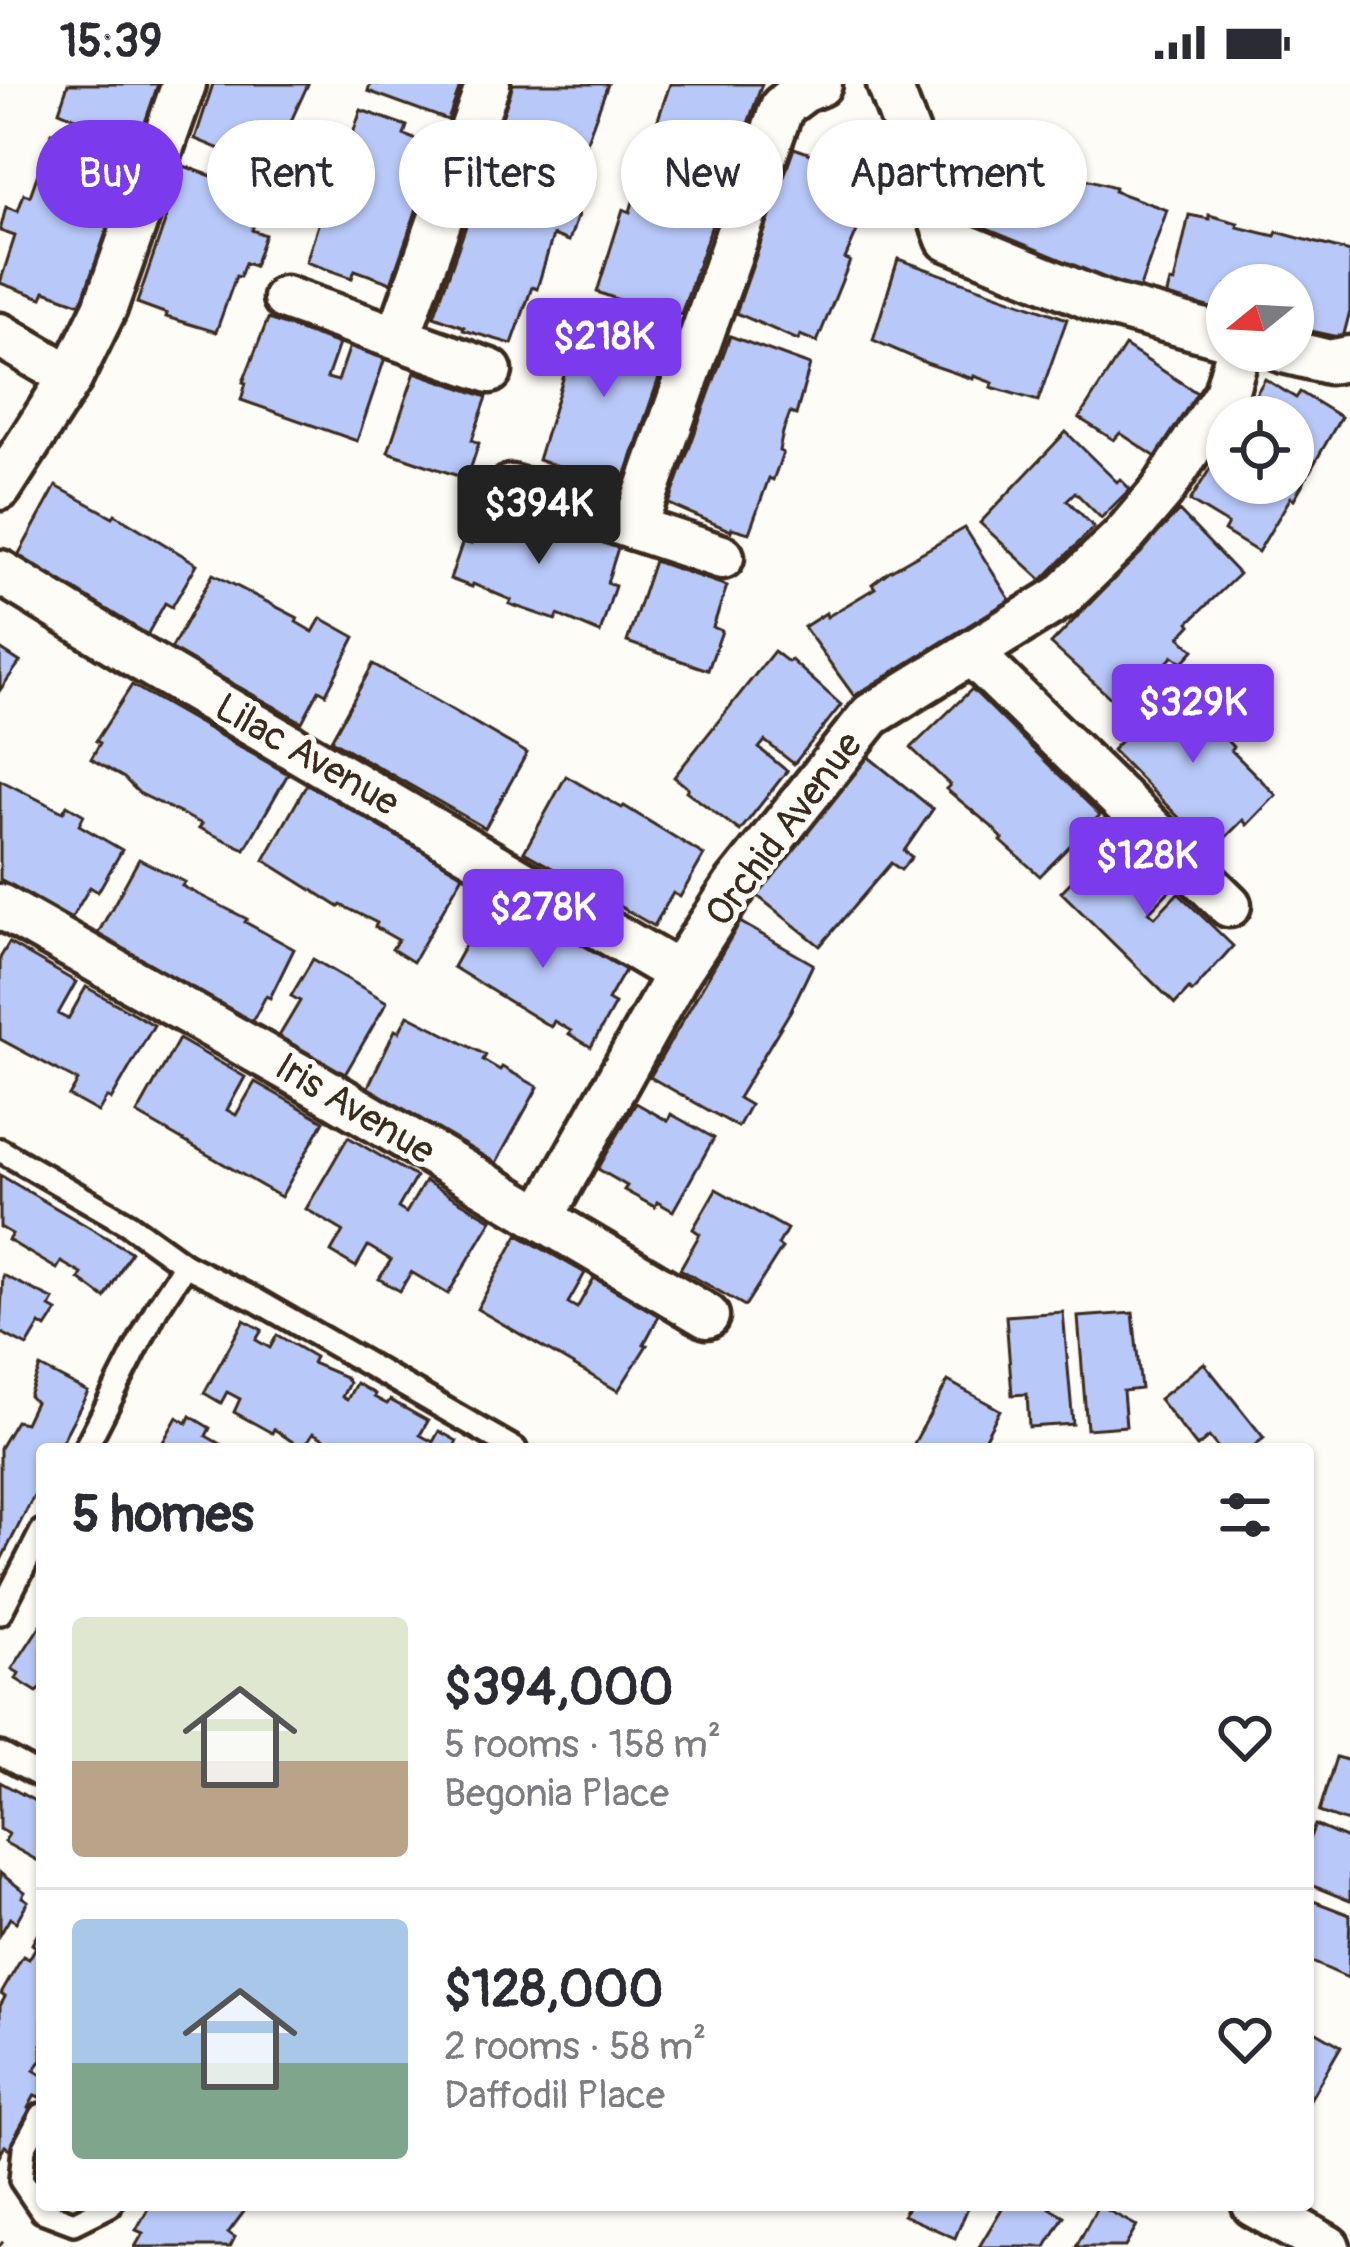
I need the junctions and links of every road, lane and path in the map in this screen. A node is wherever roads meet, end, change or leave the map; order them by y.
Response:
1 (184, 84) edge
2 (488, 84) edge
3 (820, 84) edge
4 (889, 84) edge
5 (286, 298) dead end
6 (1206, 331) edge
7 (0, 335) edge
8 (398, 338) junction
9 (1314, 358) edge
10 (1350, 358) edge
11 (490, 371) dead end
12 (1232, 372) edge
13 (70, 377) junction
14 (511, 487) dead end
15 (0, 488) edge
16 (634, 528) junction
17 (722, 557) dead end
18 (0, 572) edge
19 (973, 655) junction
20 (0, 905) edge
21 (1229, 905) dead end
22 (678, 973) junction
23 (0, 1150) edge
24 (542, 1217) junction
25 (185, 1265) junction
26 (707, 1316) dead end
27 (88, 1443) edge
28 (505, 1443) edge
29 (36, 1543) edge
30 (0, 1612) edge
31 (0, 1754) edge
32 (36, 1774) edge
33 (36, 2126) edge
34 (36, 2201) edge
35 (44, 2211) edge
36 (98, 2211) edge
37 (1265, 2211) edge
38 (1350, 2218) edge
39 (1331, 2247) edge

1 - 13 street
2 - 8 street
3 - 16 street
4 - 6 street
5 - 8 street
7 - 13 street
8 - 11 street
9 - 10 street
12 - 19 street, Orchid Avenue
13 - 15 street
14 - 16 street
16 - 17 street
18 - 22 street, Lilac Avenue
19 - 21 street
19 - 22 street, Orchid Avenue
20 - 24 street, Iris Avenue
22 - 24 street, Orchid Avenue
23 - 25 lane
24 - 26 street, Iris Avenue
25 - 27 lane
25 - 28 lane
29 - 30 lane
31 - 32 lane
33 - 34 lane
35 - 36 lane
37 - 39 street
38 - 39 street

